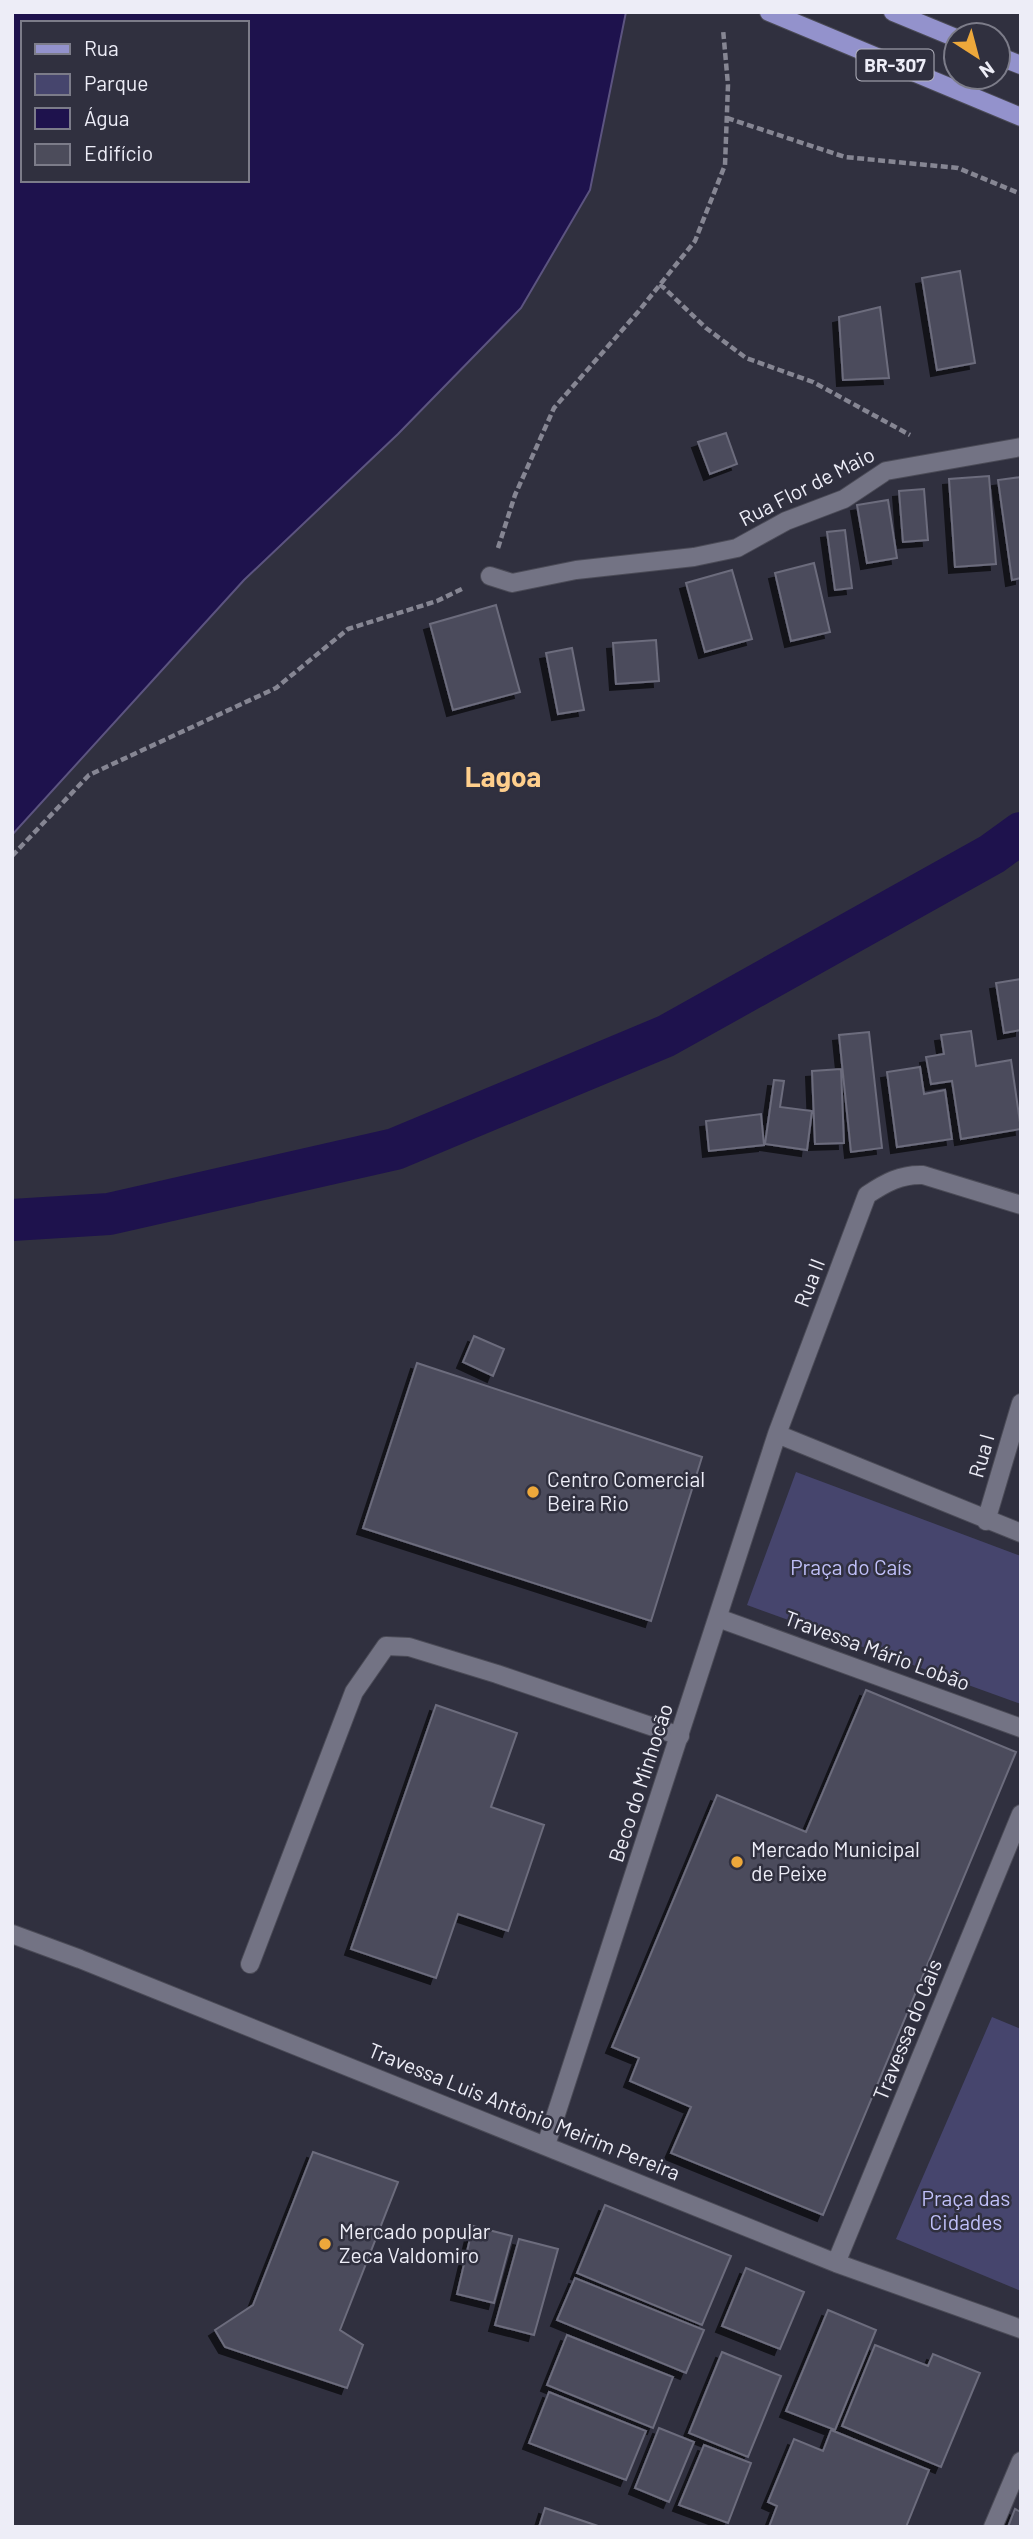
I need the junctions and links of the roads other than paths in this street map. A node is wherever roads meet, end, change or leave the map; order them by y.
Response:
1 (769, 12) edge
2 (893, 12) edge
3 (942, 32) edge
4 (1021, 117) edge
5 (1021, 447) edge
6 (490, 576) road end
7 (1021, 1205) edge
8 (1021, 1403) edge
9 (777, 1434) junction
10 (986, 1521) junction
11 (1021, 1533) edge
12 (718, 1618) junction
13 (1021, 1728) edge
14 (680, 1736) junction
15 (1021, 1814) edge
16 (12, 1934) edge
17 (250, 1964) dead end
18 (546, 2145) junction
19 (836, 2263) junction
20 (1021, 2329) edge
21 (1021, 2461) edge
22 (993, 2527) edge

1 - 4 main road, BR-307
2 - 3 main road, BR-307
5 - 6 street, Rua Flor de Maio
7 - 9 street, Rua II
8 - 10 street, Rua I
9 - 10 street
9 - 12 street, Beco do Minhocão
10 - 11 street
12 - 13 street, Travessa Mário Lobão
12 - 14 street, Beco do Minhocão
14 - 17 street
14 - 18 street, Beco do Minhocão
15 - 19 street, Travessa do Cais
16 - 18 street, Travessa Luis Antônio Meirim Pereira
18 - 19 street, Travessa Luis Antônio Meirim Pereira
19 - 20 street, Travessa Luis Antônio Meirim Pereira
21 - 22 street

